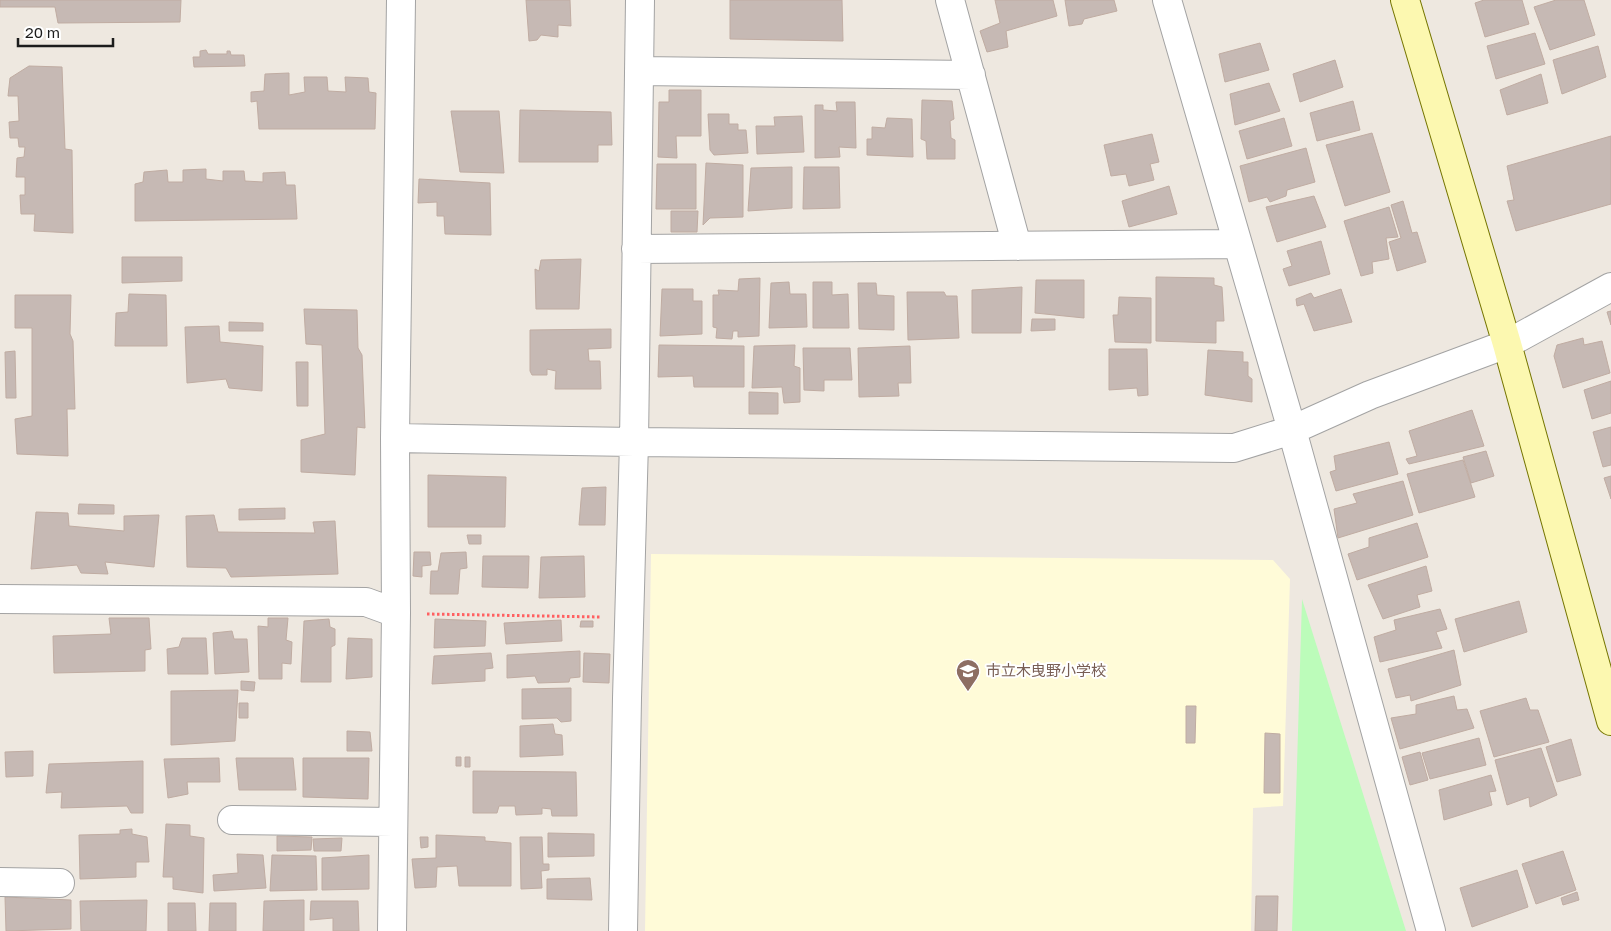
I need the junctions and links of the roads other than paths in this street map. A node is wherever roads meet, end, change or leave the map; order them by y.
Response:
1 (401, 0) edge
2 (640, 0) edge
3 (950, 0) edge
4 (1167, 0) edge
5 (1405, 0) edge
6 (639, 71) junction
7 (971, 75) junction
8 (1238, 244) junction
9 (1017, 246) junction
10 (636, 250) junction
11 (1611, 287) edge
12 (1507, 344) junction
13 (1292, 430) junction
14 (395, 438) junction
15 (634, 442) junction
16 (0, 599) edge
17 (396, 613) junction
18 (1611, 721) edge
19 (232, 820) dead end
20 (393, 822) junction
21 (0, 882) edge
22 (60, 883) dead end
23 (392, 931) edge
24 (624, 931) edge
25 (1430, 931) edge

1 - 14 street
2 - 6 street
3 - 7 street
4 - 8 street
5 - 12 street
6 - 7 street
6 - 10 street
7 - 9 street
8 - 9 street
8 - 13 street
9 - 10 street
10 - 15 street
11 - 12 street
12 - 13 street
12 - 18 street
13 - 15 street
13 - 25 street
14 - 15 street
14 - 17 street
15 - 24 street
16 - 17 street
17 - 20 street
19 - 20 street
20 - 23 street
21 - 22 street

